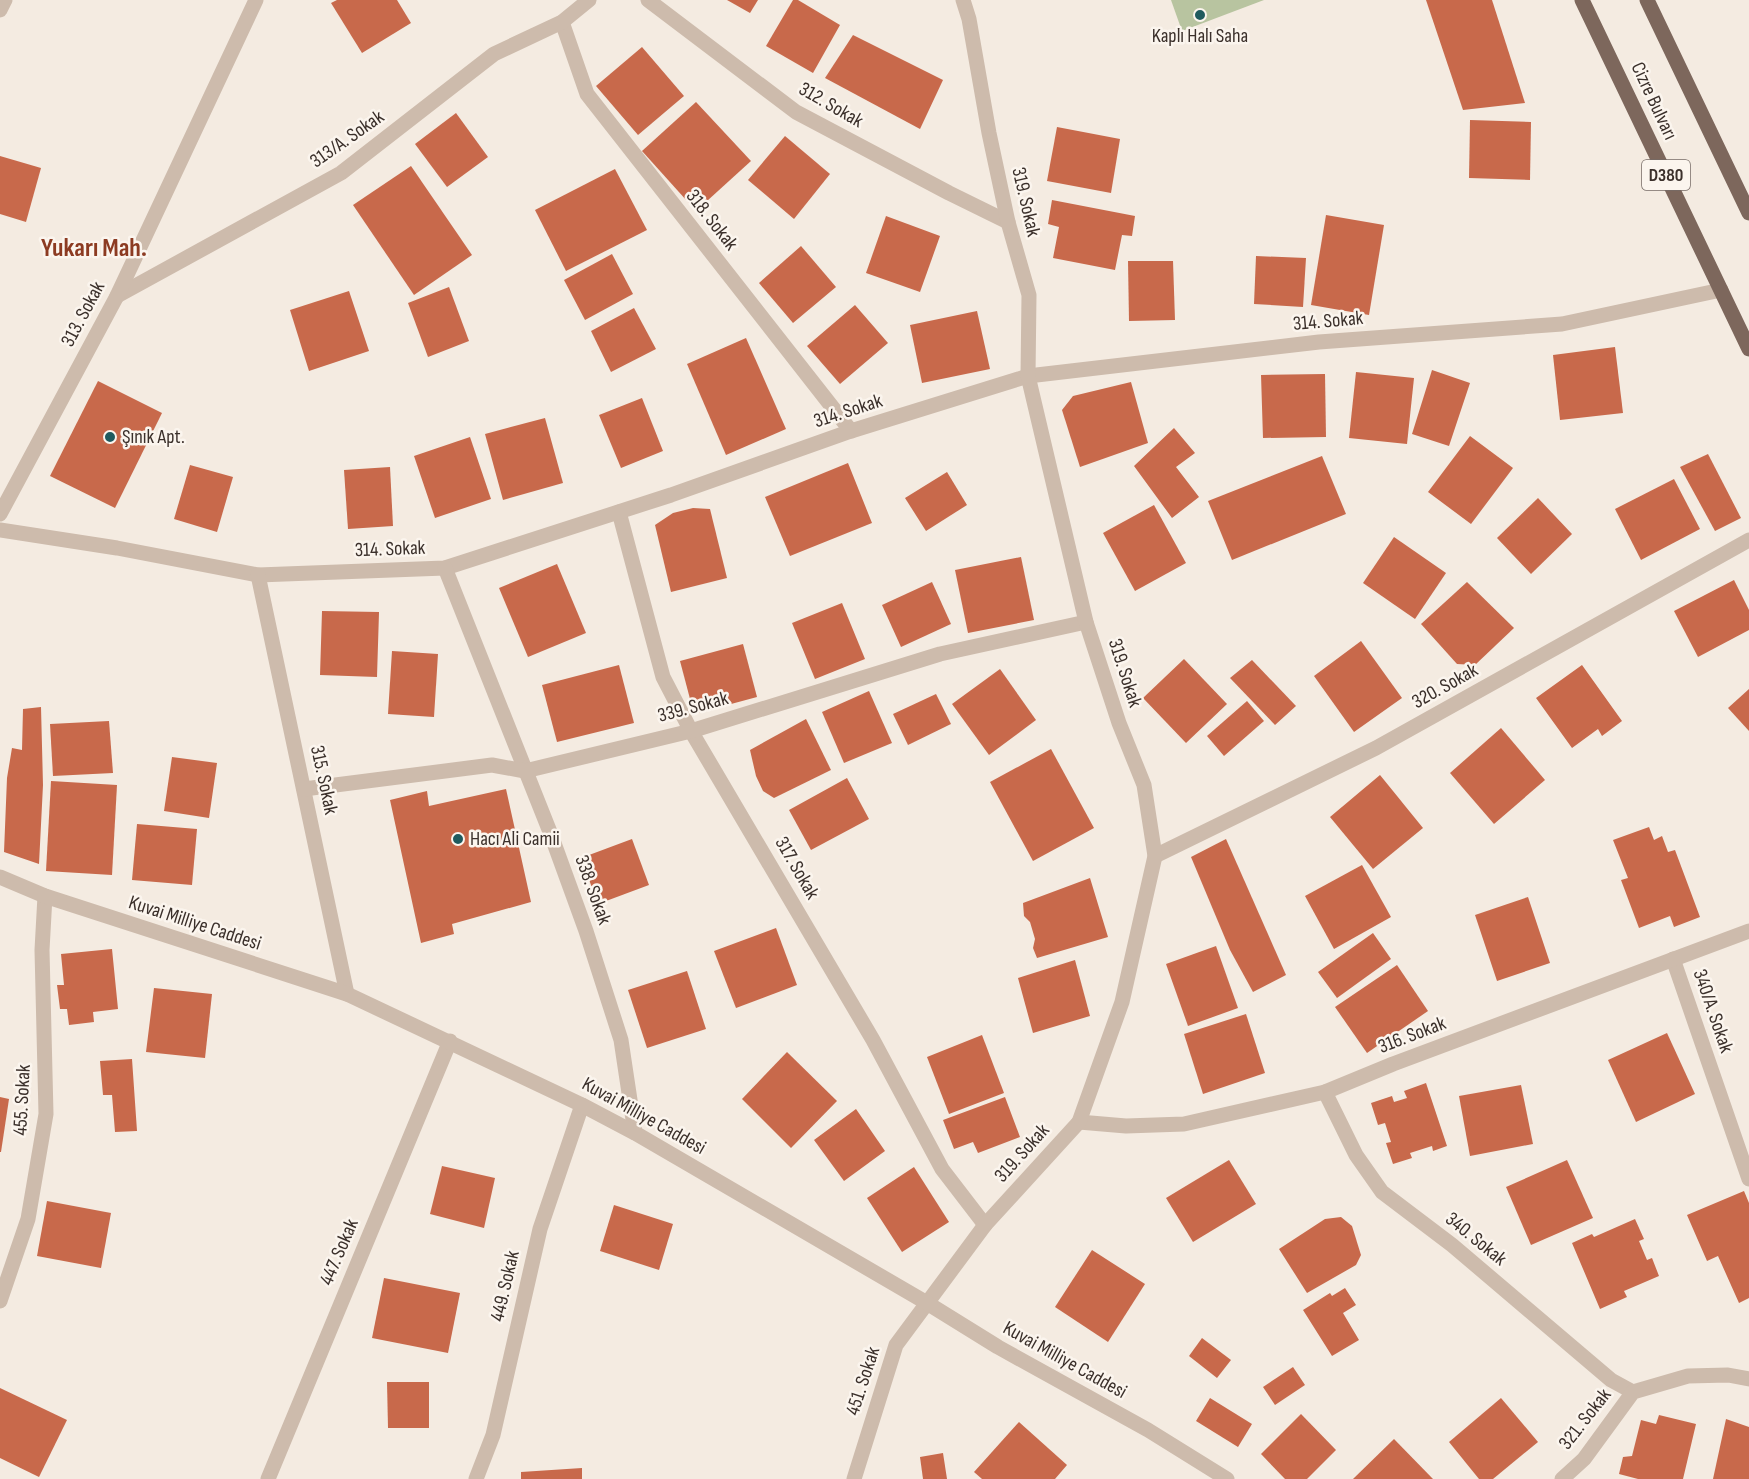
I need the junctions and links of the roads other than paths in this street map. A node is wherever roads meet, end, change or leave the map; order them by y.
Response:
1 (5, 0) edge
2 (256, 0) edge
3 (589, 0) edge
4 (648, 0) edge
5 (963, 0) edge
6 (1582, 0) edge
7 (1647, 0) edge
8 (0, 10) edge
9 (562, 22) junction
10 (1749, 213) edge
11 (1008, 222) junction
12 (1721, 290) junction
13 (117, 296) junction
14 (1749, 349) edge
15 (1028, 376) junction
16 (851, 431) junction
17 (619, 512) junction
18 (0, 514) edge
19 (0, 530) edge
20 (1749, 540) edge
21 (445, 568) junction
22 (258, 575) junction
23 (1086, 622) junction
24 (691, 731) junction
25 (525, 771) junction
26 (304, 789) junction
27 (1155, 856) junction
28 (0, 877) edge
29 (45, 896) junction
30 (1749, 931) edge
31 (1673, 959) junction
32 (347, 994) junction
33 (450, 1041) junction
34 (1325, 1092) junction
35 (582, 1105) junction
36 (1079, 1122) junction
37 (635, 1133) junction
38 (1749, 1179) edge
39 (985, 1225) junction
40 (0, 1301) edge
41 (927, 1303) junction
42 (1749, 1379) edge
43 (1633, 1392) junction
44 (268, 1479) edge
45 (476, 1479) edge
46 (854, 1479) edge
47 (1227, 1479) edge
48 (1562, 1479) edge

1 - 8 street
2 - 13 street, 313. Sokak
3 - 9 street, 313/A. Sokak
4 - 11 street, 312. Sokak
5 - 11 street, 319. Sokak
6 - 12 main road, Cizre Bulvarı / D380
7 - 10 main road, Cizre Bulvarı
9 - 13 street, 313/A. Sokak
9 - 16 street, 318. Sokak
11 - 15 street, 319. Sokak
12 - 14 main road, Cizre Bulvarı / D380
12 - 15 street, 314. Sokak
13 - 18 street, 313. Sokak
15 - 16 street, 314. Sokak
15 - 23 street, 319. Sokak
16 - 17 street, 314. Sokak
17 - 21 street, 314. Sokak
17 - 24 street, 317. Sokak
19 - 22 street, 314. Sokak
20 - 27 street, 320. Sokak
21 - 22 street, 314. Sokak
21 - 25 street, 338. Sokak
22 - 26 street, 315. Sokak
23 - 24 street, 339. Sokak
23 - 27 street, 319. Sokak
24 - 25 street, 339. Sokak
24 - 39 street, 317. Sokak
25 - 26 street, 339. Sokak
25 - 37 street, 338. Sokak
26 - 32 street, 315. Sokak
27 - 36 street, 319. Sokak
28 - 29 street, Kuvai Milliye Caddesi
29 - 32 street, Kuvai Milliye Caddesi
29 - 40 street, 455. Sokak
30 - 31 street, 316. Sokak
31 - 34 street, 316. Sokak
31 - 38 street, 340/A. Sokak
32 - 33 street, Kuvai Milliye Caddesi
33 - 35 street, Kuvai Milliye Caddesi
33 - 44 street, 447. Sokak
34 - 36 street, 316. Sokak
34 - 43 street, 340. Sokak
35 - 37 street, Kuvai Milliye Caddesi
35 - 45 street, 449. Sokak
36 - 39 street, 319. Sokak
37 - 41 street, Kuvai Milliye Caddesi
39 - 41 street, 319. Sokak
41 - 46 street, 451. Sokak
41 - 47 street, Kuvai Milliye Caddesi
42 - 43 street, 321. Sokak
43 - 48 street, 321. Sokak

